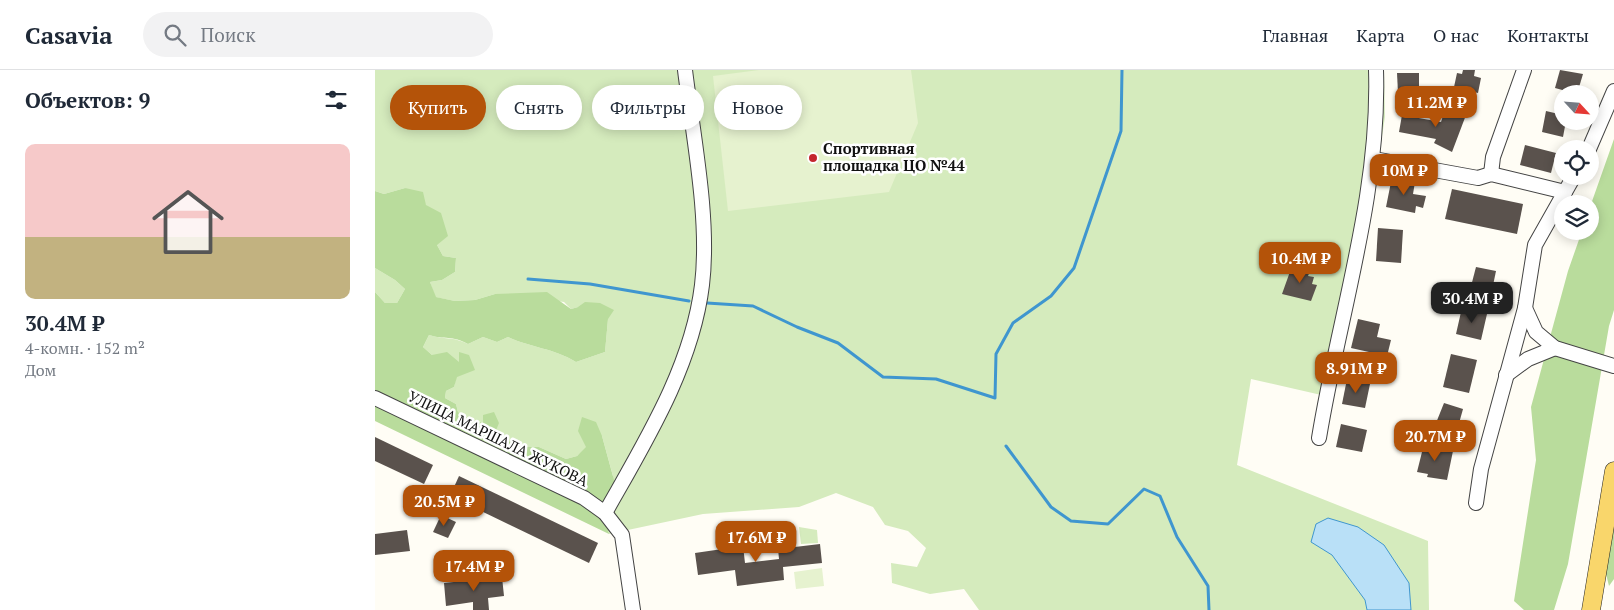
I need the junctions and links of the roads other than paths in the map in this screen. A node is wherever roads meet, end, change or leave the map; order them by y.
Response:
1 (685, 70) edge
2 (1376, 70) edge
3 (1525, 70) edge
4 (1614, 91) edge
5 (1593, 140) edge
6 (1373, 159) junction
7 (1491, 174) junction
8 (1569, 185) edge
9 (1565, 192) junction
10 (1525, 308) junction
11 (1555, 348) junction
12 (1614, 366) edge
13 (1506, 375) junction
14 (375, 398) edge
15 (1319, 438) dead end
16 (1614, 471) edge
17 (1476, 502) dead end
18 (605, 513) junction
19 (633, 610) edge
20 (1591, 610) edge

1 - 18 street
2 - 6 street
3 - 7 street
4 - 5 street
6 - 7 street
6 - 15 street
7 - 9 street
8 - 9 street
9 - 10 street
10 - 11 street
10 - 13 street
11 - 12 street
11 - 13 street
13 - 17 street
14 - 18 street, УЛИЦА МАРШАЛА ЖУКОВА
16 - 20 main road
18 - 19 street, УЛИЦА МАРШАЛА ЖУКОВА

